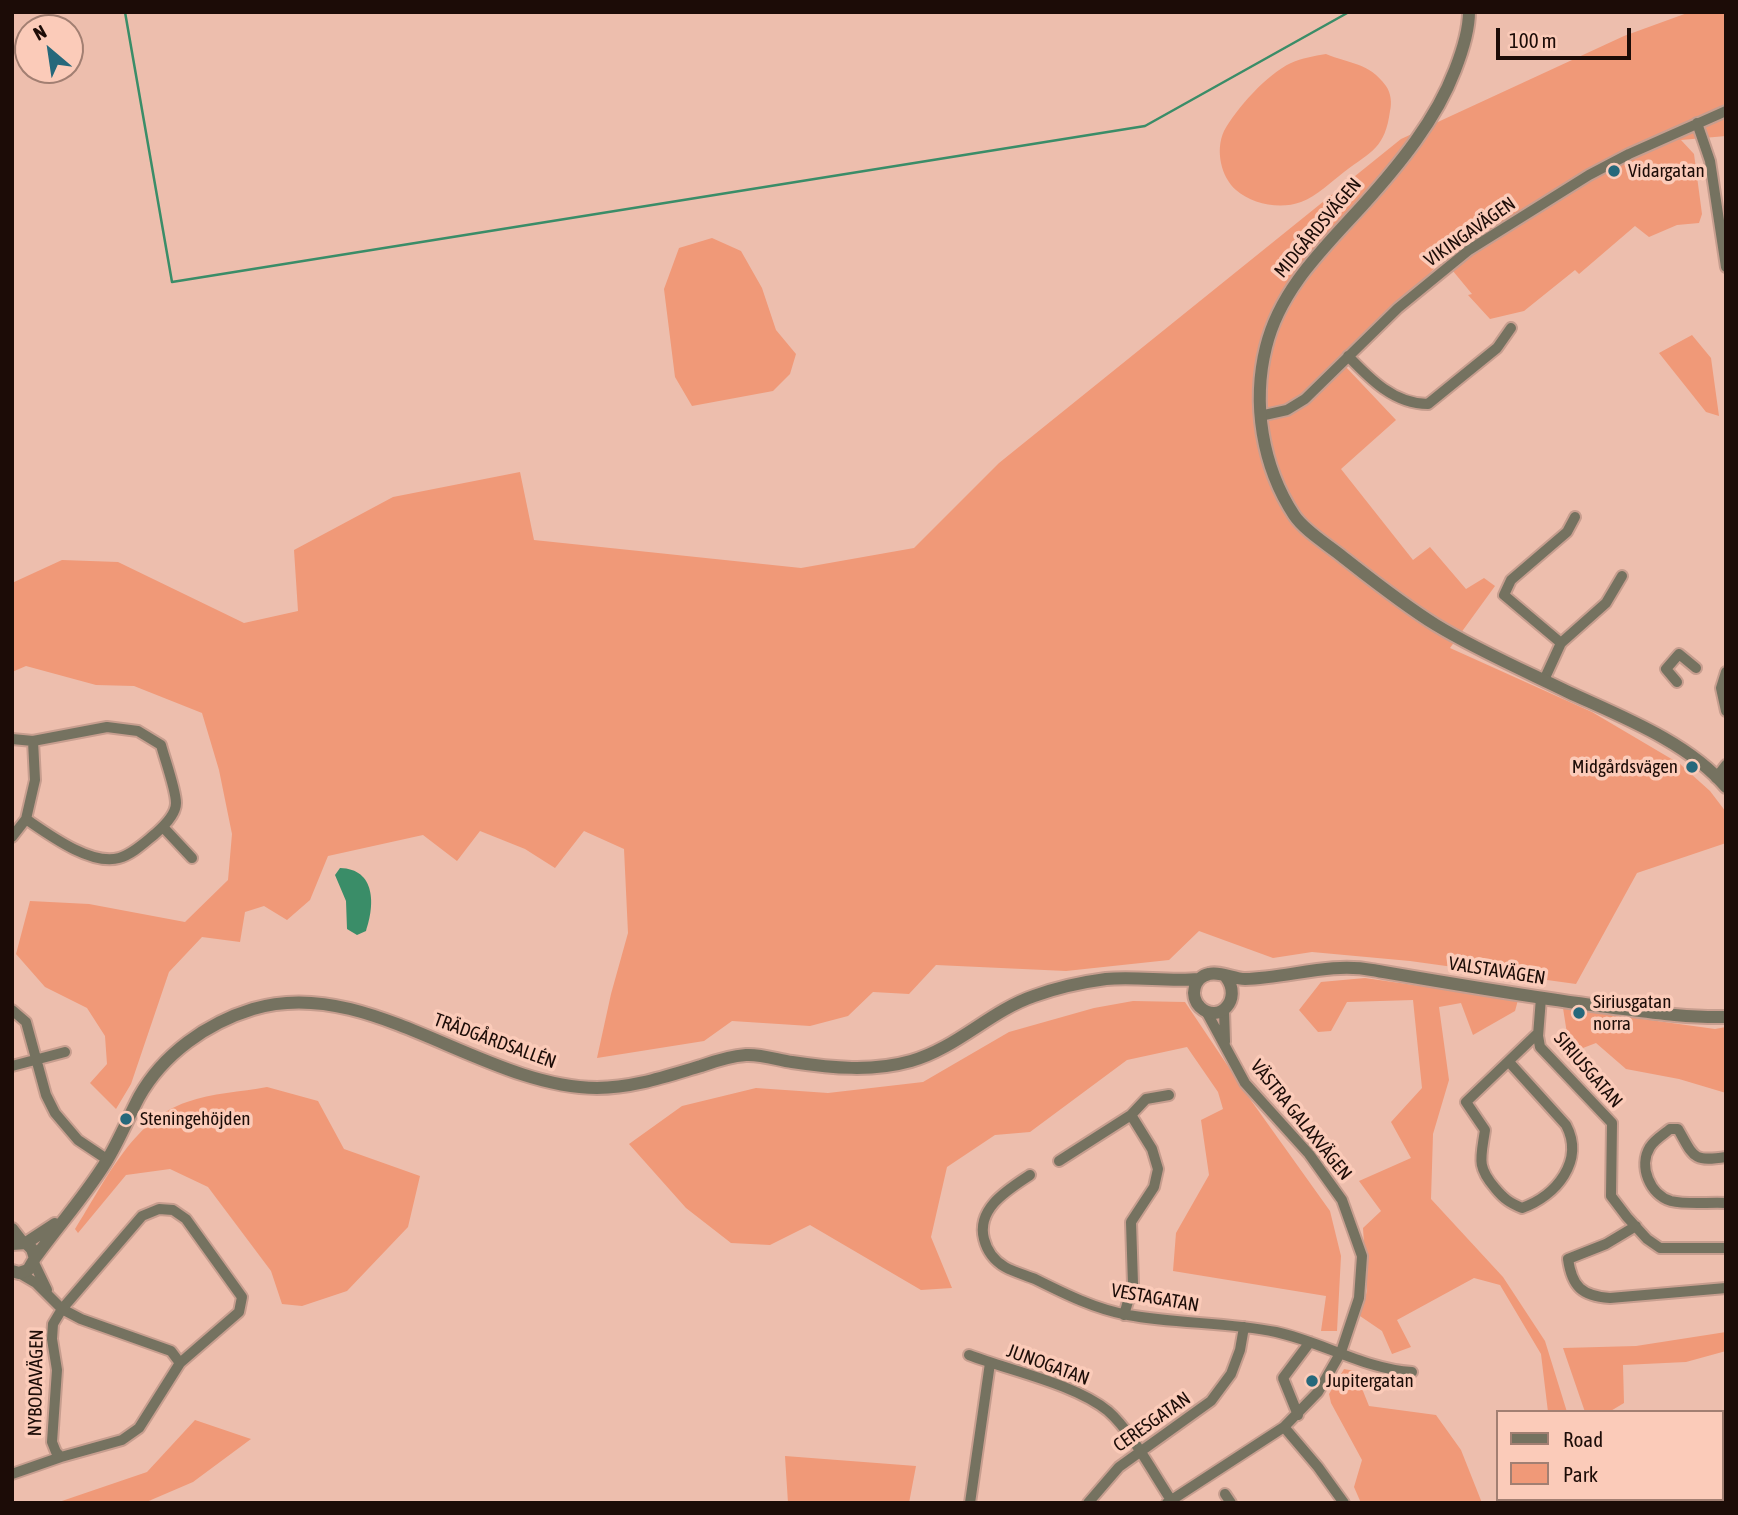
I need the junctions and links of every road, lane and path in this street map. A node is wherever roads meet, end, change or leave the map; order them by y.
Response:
1 (1469, 12) edge
2 (1726, 111) edge
3 (1697, 123) junction
4 (1726, 267) edge
5 (1511, 328) dead end
6 (1348, 356) junction
7 (1260, 416) junction
8 (1575, 517) dead end
9 (1622, 576) dead end
10 (1561, 643) junction
11 (1696, 668) dead end
12 (1726, 672) edge
13 (1544, 680) junction
14 (1677, 682) dead end
15 (1726, 711) edge
16 (12, 739) edge
17 (33, 741) junction
18 (1726, 765) edge
19 (1716, 778) junction
20 (1726, 787) edge
21 (26, 819) junction
22 (163, 827) junction
23 (12, 837) edge
24 (192, 858) dead end
25 (1226, 977) junction
26 (1264, 978) junction
27 (1157, 979) junction
28 (1199, 979) junction
29 (1234, 994) junction
30 (1194, 997) junction
31 (1541, 998) junction
32 (12, 1010) edge
33 (1224, 1010) junction
34 (1206, 1011) junction
35 (1726, 1017) edge
36 (1538, 1033) junction
37 (1226, 1048) junction
38 (65, 1052) dead end
39 (37, 1061) junction
40 (1509, 1062) junction
41 (12, 1066) edge
42 (1169, 1095) dead end
43 (1131, 1115) junction
44 (1726, 1157) edge
45 (108, 1160) junction
46 (1059, 1161) dead end
47 (1030, 1175) dead end
48 (1726, 1203) edge
49 (69, 1212) junction
50 (1636, 1226) junction
51 (12, 1229) edge
52 (20, 1243) edge
53 (1726, 1248) edge
54 (34, 1260) junction
55 (14, 1272) edge
56 (1726, 1288) edge
57 (50, 1295) junction
58 (62, 1309) junction
59 (1124, 1315) junction
60 (1244, 1327) junction
61 (1310, 1342) junction
62 (1341, 1352) junction
63 (970, 1354) dead end
64 (180, 1363) junction
65 (990, 1363) junction
66 (1412, 1372) dead end
67 (1298, 1415) junction
68 (1284, 1427) junction
69 (1139, 1452) junction
70 (61, 1457) junction
71 (12, 1474) edge
72 (1170, 1502) edge
73 (970, 1503) edge
74 (1088, 1503) edge
75 (1344, 1503) edge

1 - 7 street, MIDGÅRDSVÄGEN
2 - 3 street, VIKINGAVÄGEN
3 - 4 street
3 - 6 street, VIKINGAVÄGEN
5 - 6 street
6 - 7 street, VIKINGAVÄGEN
7 - 13 street, MIDGÅRDSVÄGEN
8 - 10 street
9 - 10 street
10 - 13 street
11 - 14 street
12 - 15 street
13 - 19 street, MIDGÅRDSVÄGEN
16 - 17 street
17 - 21 street
17 - 22 street
18 - 19 street
19 - 20 street, MIDGÅRDSVÄGEN
21 - 22 street
21 - 23 street
22 - 24 street
25 - 26 street, VALSTAVÄGEN
25 - 28 street, VALSTAVÄGEN
25 - 29 street
26 - 29 street, VALSTAVÄGEN
26 - 31 street, VALSTAVÄGEN
27 - 28 street, TRÄDGÅRDSALLÉN
27 - 30 street, TRÄDGÅRDSALLÉN
27 - 45 street, TRÄDGÅRDSALLÉN
28 - 30 street
29 - 33 street, VALSTAVÄGEN
30 - 34 street
31 - 35 street, VALSTAVÄGEN
31 - 36 street, SIRIUSGATAN
32 - 39 street
33 - 34 street
33 - 37 street, VÄSTRA GALAXVÄGEN
34 - 37 street, VÄSTRA GALAXVÄGEN
36 - 40 street
36 - 50 street, SIRIUSGATAN
37 - 62 street, VÄSTRA GALAXVÄGEN
38 - 39 street
39 - 41 street
39 - 45 street
40 - 40 street
42 - 43 street
43 - 46 street
43 - 59 street
44 - 48 street
45 - 49 street, TRÄDGÅRDSALLÉN
47 - 59 street, VESTAGATAN
49 - 52 street, TRÄDGÅRDSALLÉN
49 - 54 street, TRÄDGÅRDSALLÉN
50 - 53 street, SIRIUSGATAN
50 - 56 street
51 - 52 street
52 - 54 street
54 - 55 street, TRÄDGÅRDSALLÉN
54 - 57 street, NYBODAVÄGEN
55 - 57 street, NYBODAVÄGEN
57 - 58 street, NYBODAVÄGEN
58 - 64 street, NYBODAVÄGEN
58 - 64 street
58 - 70 street, NYBODAVÄGEN
59 - 60 street, VESTAGATAN
60 - 61 street, VESTAGATAN
60 - 69 street, CERESGATAN
61 - 62 street, VESTAGATAN
61 - 67 street
62 - 66 street
62 - 67 street, VÄSTRA GALAXVÄGEN
63 - 65 street, JUNOGATAN
64 - 70 street, NYBODAVÄGEN
65 - 69 street, JUNOGATAN
65 - 73 street
67 - 68 street, VÄSTRA GALAXVÄGEN
68 - 72 street, VÄSTRA GALAXVÄGEN
68 - 75 street
69 - 72 street, JUNOGATAN
69 - 74 street, CERESGATAN
70 - 71 street, NYBODAVÄGEN

